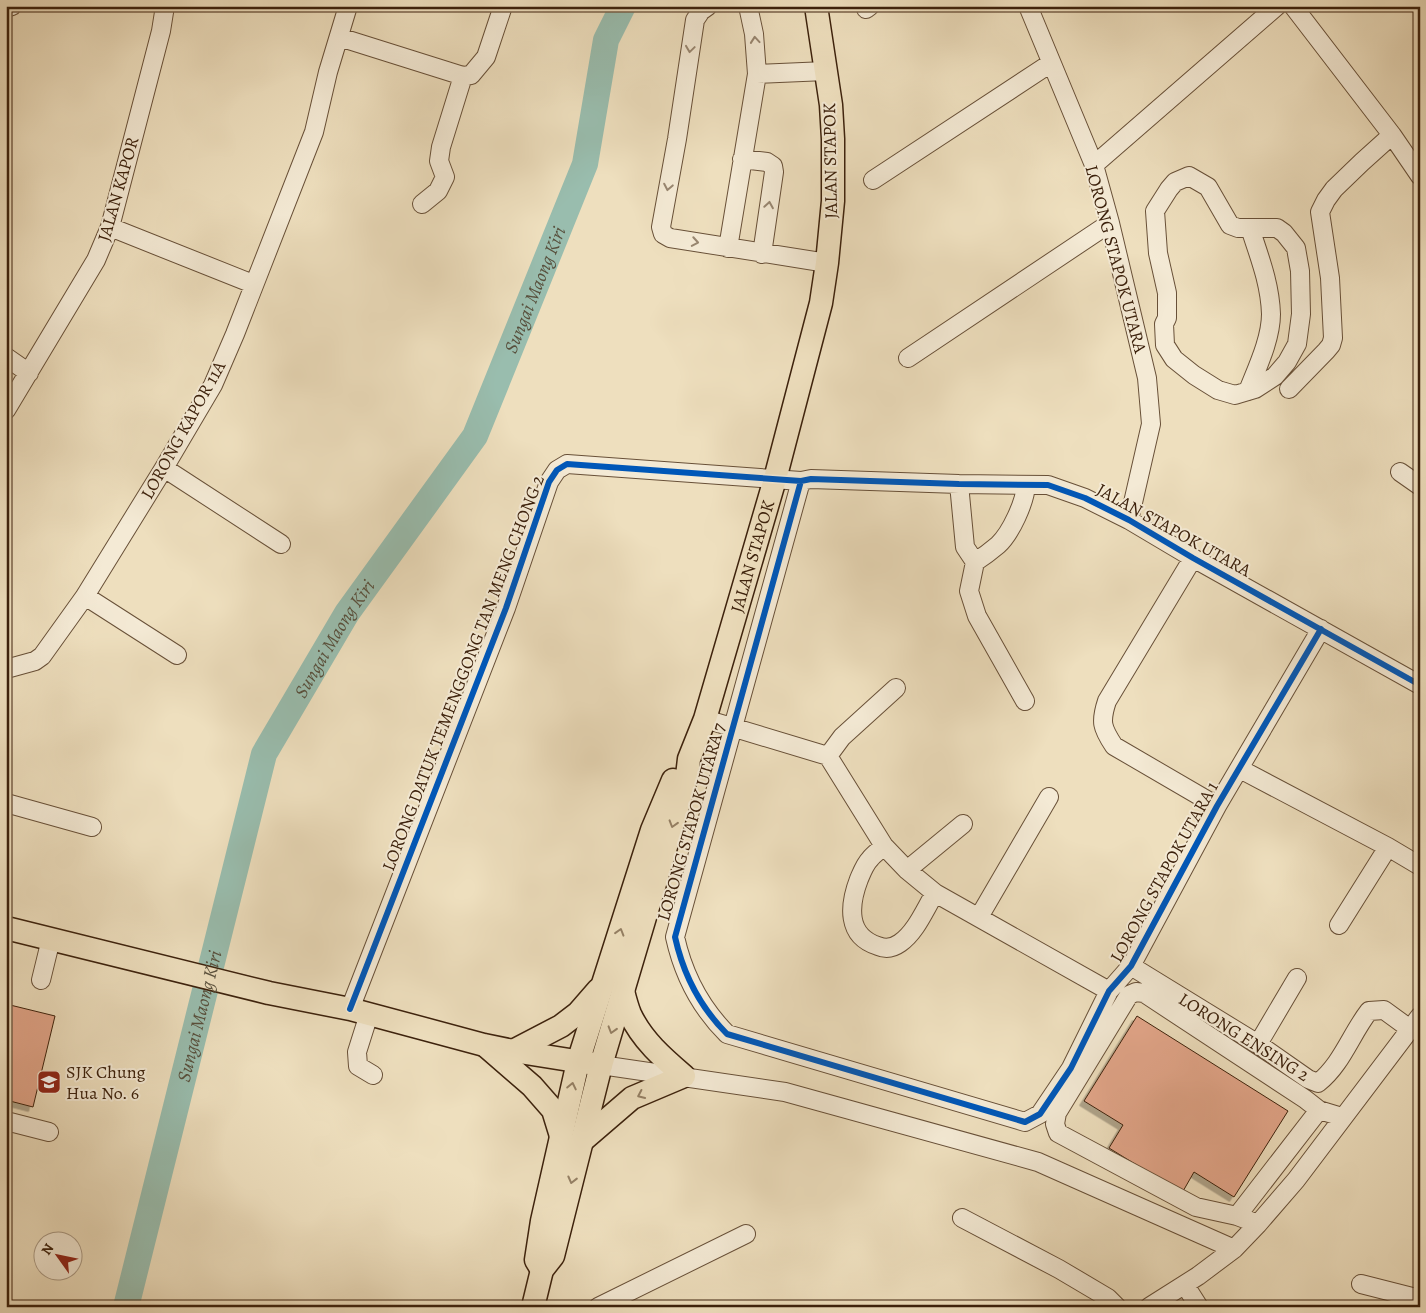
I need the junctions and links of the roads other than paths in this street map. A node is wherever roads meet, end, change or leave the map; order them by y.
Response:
1 (12, 6) edge
2 (165, 6) edge
3 (348, 6) edge
4 (502, 6) edge
5 (708, 6) edge
6 (748, 6) edge
7 (816, 6) edge
8 (1028, 6) edge
9 (1277, 6) edge
10 (1293, 6) edge
11 (6, 8) edge
12 (339, 37) junction
13 (1051, 63) junction
14 (826, 71) junction
15 (757, 74) junction
16 (463, 76) junction
17 (1392, 135) junction
18 (742, 159) junction
19 (1094, 165) junction
20 (1420, 176) edge
21 (873, 180) dead end
22 (422, 204) dead end
23 (1110, 224) junction
24 (110, 226) junction
25 (1250, 228) junction
26 (728, 248) junction
27 (762, 254) junction
28 (827, 263) junction
29 (253, 284) junction
30 (1164, 324) junction
31 (1136, 331) junction
32 (6, 357) edge
33 (908, 358) dead end
34 (29, 374) junction
35 (1289, 389) dead end
36 (1248, 391) junction
37 (6, 410) edge
38 (164, 468) junction
39 (1400, 472) dead end
40 (775, 479) junction
41 (801, 480) junction
42 (959, 484) junction
43 (1026, 484) junction
44 (1420, 486) edge
45 (1129, 520) junction
46 (281, 544) dead end
47 (1193, 558) junction
48 (975, 562) junction
49 (85, 596) junction
50 (1321, 630) junction
51 (177, 655) dead end
52 (6, 669) edge
53 (1419, 682) edge
54 (896, 688) dead end
55 (1025, 701) dead end
56 (704, 719) junction
57 (733, 727) junction
58 (828, 756) junction
59 (689, 759) junction
60 (1240, 769) junction
61 (1049, 797) dead end
62 (6, 803) edge
63 (1217, 806) junction
64 (962, 824) dead end
65 (92, 827) dead end
66 (884, 846) junction
67 (1388, 847) junction
68 (1420, 866) edge
69 (907, 870) junction
70 (935, 892) junction
71 (979, 917) junction
72 (1339, 925) dead end
73 (6, 928) edge
74 (51, 939) junction
75 (1131, 966) junction
76 (609, 968) junction
77 (1297, 978) dead end
78 (40, 980) dead end
79 (623, 991) junction
80 (1109, 991) junction
81 (359, 1012) junction
82 (1415, 1022) edge
83 (1258, 1044) junction
84 (484, 1045) junction
85 (513, 1051) junction
86 (578, 1062) junction
87 (601, 1065) junction
88 (373, 1076) dead end
89 (684, 1076) junction
90 (1319, 1110) junction
91 (1342, 1117) junction
92 (6, 1121) edge
93 (1025, 1122) joint
94 (49, 1132) dead end
95 (572, 1138) junction
96 (1237, 1216) junction
97 (962, 1218) dead end
98 (1258, 1224) junction
99 (746, 1234) dead end
100 (1234, 1249) junction
101 (1360, 1284) dead end
102 (1185, 1285) junction
103 (1420, 1299) edge
104 (609, 1304) edge
105 (533, 1307) edge
106 (1117, 1307) edge
107 (1149, 1307) edge
108 (1199, 1307) edge

1 - 11 street
2 - 24 street, JALAN KAPOR
3 - 12 street, LORONG KAPOR 11A
4 - 16 street
5 -> 26 street
15 -> 6 street
7 - 14 main road, JALAN STAPOK
8 - 13 street, LORONG STAPOK UTARA
9 - 19 street
10 - 17 street
12 - 16 street
12 - 29 street, LORONG KAPOR 11A
13 - 19 street, LORONG STAPOK UTARA
13 - 21 street
14 - 15 street
14 - 28 main road, JALAN STAPOK
15 - 18 street
16 - 22 street
17 - 20 street
17 - 35 street
18 - 26 street
27 -> 18 street
19 - 23 street, LORONG STAPOK UTARA
23 - 31 street, LORONG STAPOK UTARA
23 - 33 street
24 - 29 street
24 - 34 street, JALAN KAPOR
25 - 30 street
25 - 36 street
25 - 36 street
26 - 27 street
27 - 28 street
28 - 40 main road, JALAN STAPOK
29 - 38 street, LORONG KAPOR 11A
30 - 31 street
30 - 36 street
31 - 45 street, LORONG STAPOK UTARA
32 - 34 street
34 - 37 street, JALAN KAPOR
38 - 46 street
38 - 49 street, LORONG KAPOR 11A
39 - 44 street
40 - 41 street, LORONG DATUK TEMENGGONG TAN MENG CHONG 2
40 - 56 main road, JALAN STAPOK
40 - 81 street, LORONG DATUK TEMENGGONG TAN MENG CHONG 2
41 - 42 street, JALAN STAPOK UTARA
41 - 57 street, LORONG STAPOK UTARA 7
42 - 43 street, JALAN STAPOK UTARA
42 - 48 street
43 - 45 street, JALAN STAPOK UTARA
43 - 48 street
45 - 47 street, JALAN STAPOK UTARA
47 - 50 street, JALAN STAPOK UTARA
47 - 63 street
48 - 55 street
49 - 51 street
49 - 52 street, LORONG KAPOR 11A
50 - 53 street, JALAN STAPOK UTARA
50 - 60 street, LORONG STAPOK UTARA 1
54 - 58 street
56 - 57 street
56 - 59 main road, JALAN STAPOK
57 - 58 street
57 - 93 street, LORONG STAPOK UTARA 7
58 - 66 street
76 -> 59 main road
59 -> 79 main road, JALAN STAPOK
60 - 63 street, LORONG STAPOK UTARA 1
60 - 67 street
61 - 71 street
62 - 65 street
63 - 75 street, LORONG STAPOK UTARA 1
64 - 69 street
66 - 69 street
66 - 70 street
67 - 68 street
67 - 72 street
69 - 70 street
70 - 71 street
71 - 80 street
73 - 74 main road
74 - 78 street
74 - 81 main road
75 - 80 street, LORONG STAPOK UTARA 1
75 - 83 street, LORONG ENSING 2
76 - 85 main road
76 - 86 main road
77 - 83 street
79 -> 87 main road, JALAN STAPOK
79 - 89 main road
80 - 93 street, LORONG STAPOK UTARA 1
81 - 84 main road
81 - 88 street, LORONG DATUK TEMENGGONG TAN MENG CHONG 2
82 - 83 street, LORONG ENSING 2
82 - 91 street
84 - 85 main road
84 - 95 main road
85 - 86 main road
86 - 87 main road
95 -> 86 main road
87 - 89 street
87 - 95 main road, JALAN STAPOK
89 -> 95 main road
89 - 100 street
90 - 91 street
90 - 96 street
90 - 96 street
91 - 98 street
92 - 94 street
95 - 105 main road
96 - 98 street
97 - 106 street
98 - 100 street
99 - 104 street
100 - 102 street
101 - 103 street
102 - 107 street
102 - 108 street

